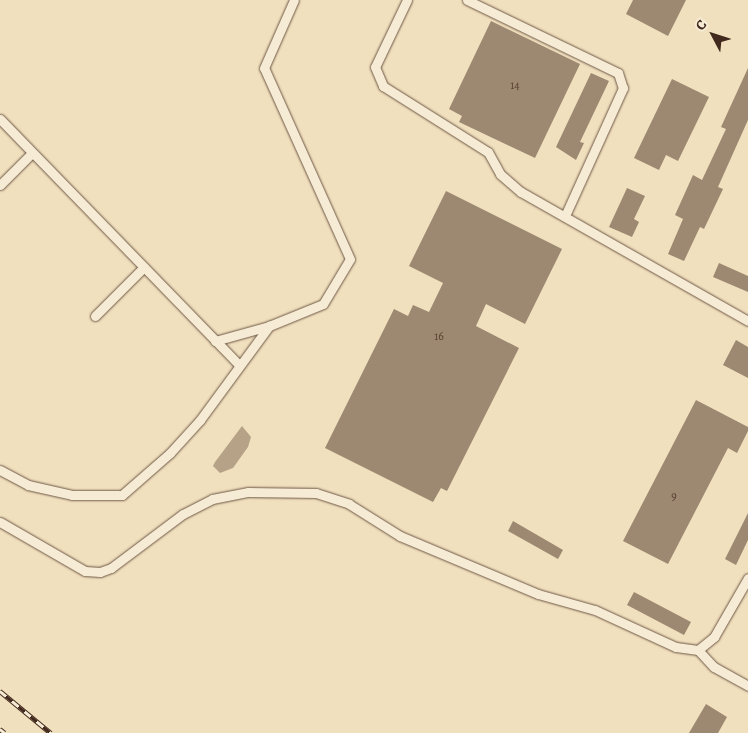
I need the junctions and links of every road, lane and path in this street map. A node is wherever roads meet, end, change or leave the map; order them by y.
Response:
1 (294, 0) edge
2 (406, 0) edge
3 (467, 0) edge
4 (0, 119) edge
5 (32, 153) junction
6 (0, 185) edge
7 (565, 216) junction
8 (144, 267) junction
9 (95, 316) dead end
10 (748, 321) edge
11 (270, 326) junction
12 (215, 341) junction
13 (239, 365) junction
14 (0, 470) edge
15 (0, 522) edge
16 (748, 578) edge
17 (698, 650) junction
18 (748, 686) edge

1 - 11 street
2 - 7 street
3 - 7 street
4 - 5 street
5 - 6 street
5 - 8 street
7 - 10 street
8 - 9 street
8 - 12 street
11 - 12 street
11 - 13 street
12 - 13 street
13 - 14 street
15 - 17 street
16 - 17 street
17 - 18 street

